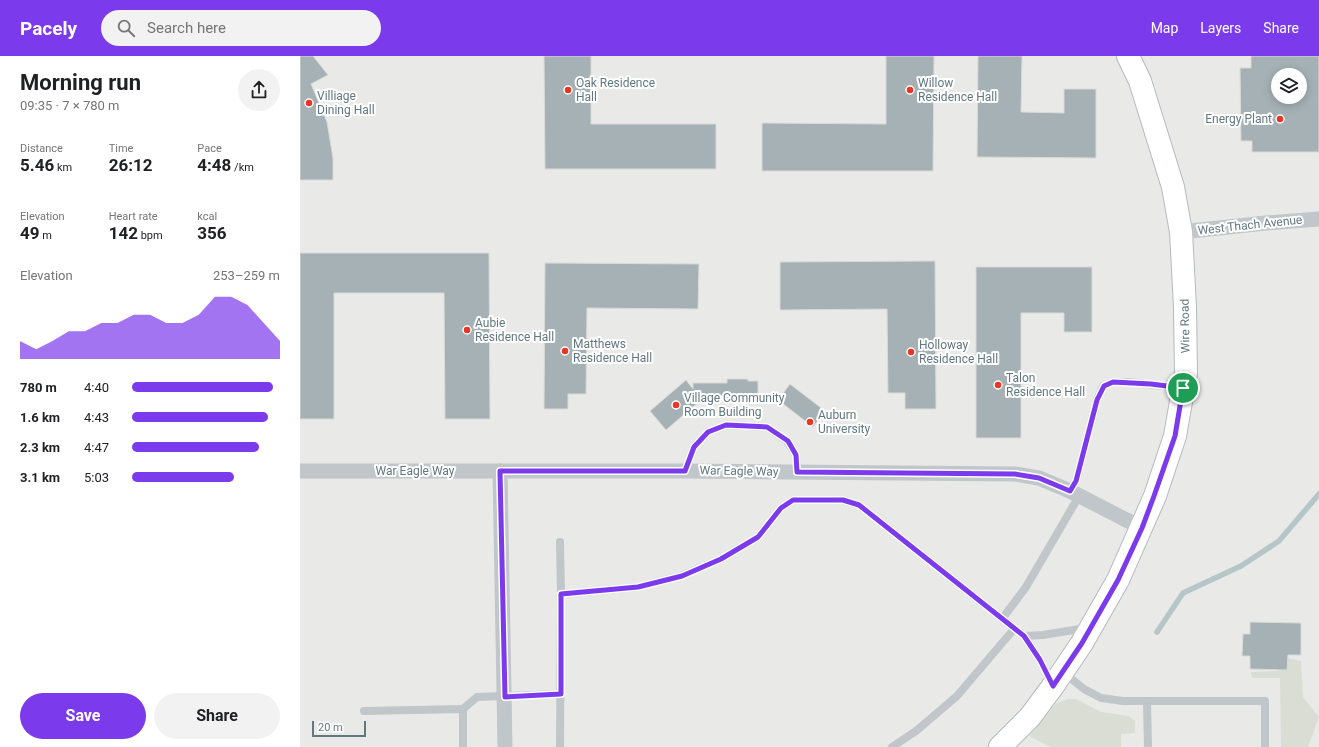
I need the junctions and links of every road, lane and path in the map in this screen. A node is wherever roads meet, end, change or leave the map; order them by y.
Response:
1 (1128, 56) edge
2 (1319, 219) edge
3 (1181, 232) junction
4 (1183, 388) junction
5 (300, 471) edge
6 (500, 471) junction
7 (685, 471) junction
8 (797, 472) junction
9 (1075, 494) junction
10 (1142, 528) junction
11 (560, 542) dead end
12 (561, 594) junction
13 (1002, 619) junction
14 (1091, 627) junction
15 (1014, 629) junction
16 (1024, 636) junction
17 (1058, 679) junction
18 (561, 694) junction
19 (505, 697) junction
20 (1147, 702) junction
21 (463, 709) junction
22 (364, 711) dead end
23 (464, 747) edge
24 (505, 747) edge
25 (560, 747) edge
26 (892, 747) edge
27 (1000, 747) edge
28 (1148, 747) edge
29 (1265, 747) edge

1 - 3 street, Wire Road
2 - 3 street, West Thach Avenue
3 - 4 street, Wire Road
4 - 9 lane
4 - 10 street, Wire Road
5 - 6 street, War Eagle Way
6 - 7 street, War Eagle Way
6 - 19 street
7 - 8 street, War Eagle Way
7 - 8 lane
8 - 9 street, War Eagle Way
9 - 10 street, War Eagle Way
9 - 13 lane
10 - 14 street, Wire Road
11 - 12 lane
12 - 13 lane
12 - 18 lane
13 - 15 lane
14 - 16 lane
14 - 17 street, Wire Road
15 - 16 lane
15 - 26 lane
16 - 17 lane
17 - 20 lane
17 - 27 street, Wire Road
18 - 19 lane
18 - 25 lane
19 - 21 lane
19 - 24 street
20 - 28 lane
20 - 29 lane
21 - 22 lane
21 - 23 lane

